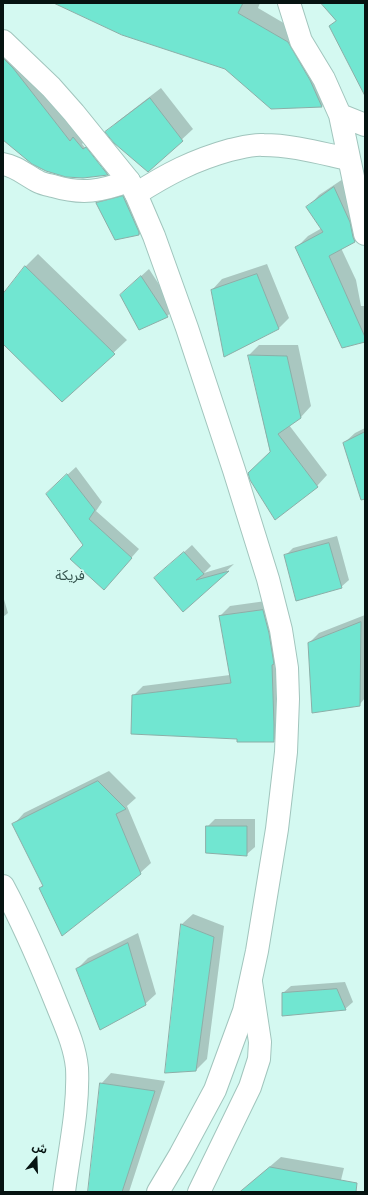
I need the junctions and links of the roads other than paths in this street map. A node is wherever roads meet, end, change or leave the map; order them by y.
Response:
1 (288, 3) edge
2 (3, 41) edge
3 (340, 115) junction
4 (365, 125) edge
5 (348, 159) junction
6 (3, 164) edge
7 (132, 187) junction
8 (365, 234) edge
9 (3, 886) edge
10 (250, 981) junction
11 (64, 1192) edge
12 (158, 1192) edge
13 (199, 1192) edge

1 - 3 street
2 - 7 street
3 - 4 street
3 - 5 street
5 - 7 street
5 - 8 street
6 - 7 street
7 - 10 street
9 - 11 street
10 - 12 street
10 - 13 street

